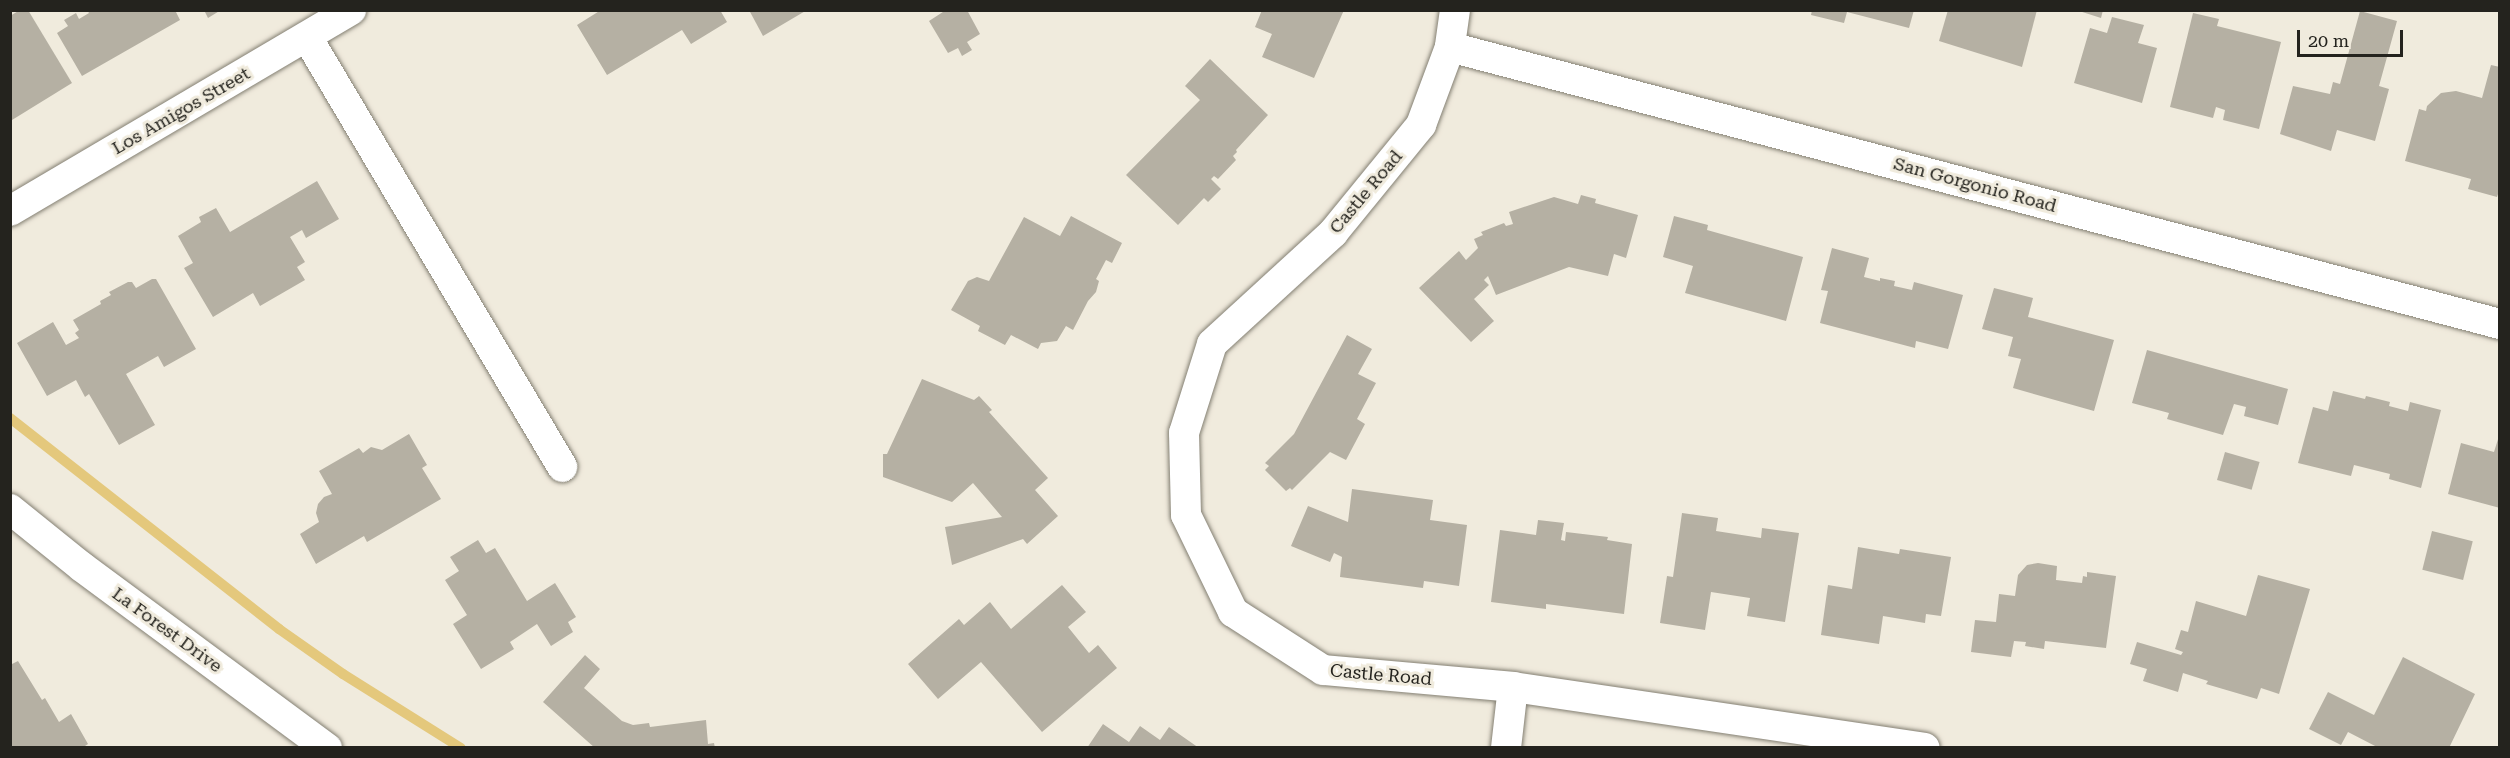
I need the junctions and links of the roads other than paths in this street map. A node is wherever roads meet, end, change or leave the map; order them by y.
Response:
1 (351, 10) edge
2 (1455, 10) edge
3 (307, 37) junction
4 (1450, 47) junction
5 (10, 211) edge
6 (2499, 324) edge
7 (562, 467) dead end
8 (10, 509) edge
9 (1514, 687) junction
10 (327, 747) edge
11 (1506, 747) edge
12 (1925, 747) edge

1 - 3 street, Los Amigos Street
2 - 4 street, Castle Road
3 - 5 street, Los Amigos Street
3 - 7 street
4 - 6 street, San Gorgonio Road
4 - 9 street, Castle Road
8 - 10 street, La Forest Drive
9 - 11 street
9 - 12 street, Castle Road

